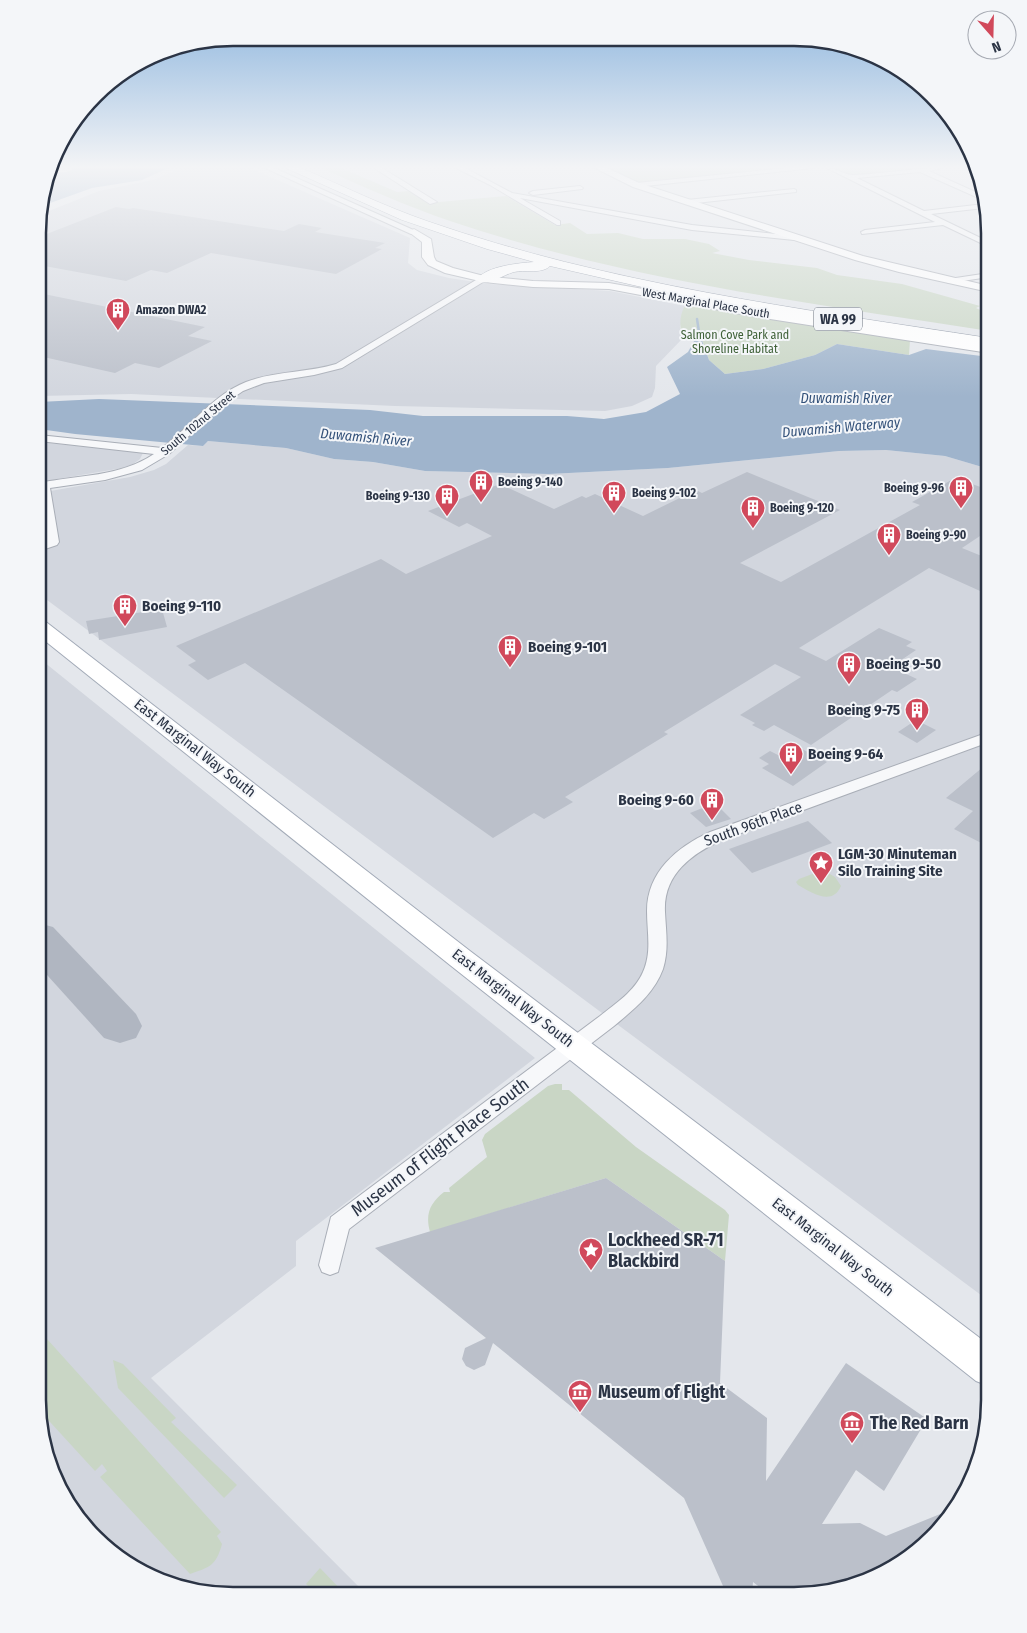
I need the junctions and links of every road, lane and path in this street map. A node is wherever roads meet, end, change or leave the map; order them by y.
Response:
1 (427, 244) edge
2 (461, 244) edge
3 (482, 244) edge
4 (520, 244) edge
5 (814, 244) edge
6 (981, 276) edge
7 (484, 279) junction
8 (949, 281) junction
9 (981, 287) edge
10 (686, 293) junction
11 (981, 333) edge
12 (981, 341) edge
13 (981, 348) edge
14 (46, 439) edge
15 (166, 452) junction
16 (46, 485) edge
17 (46, 509) edge
18 (46, 544) edge
19 (46, 631) edge
20 (981, 740) edge
21 (573, 1045) junction
22 (330, 1265) dead end
23 (981, 1362) edge

1 - 7 street, West Marginal Place South
2 - 7 highway
3 - 10 highway, WA 99
4 - 11 highway, WA 99
5 - 8 street
6 - 8 street
7 - 10 highway
7 - 13 street, West Marginal Place South
7 - 15 street, South 102nd Street
8 - 9 street
10 - 12 highway, WA 99
14 - 15 street
15 - 16 street, South 102nd Street
17 - 18 street
19 - 21 main road, East Marginal Way South
20 - 21 street, South 96th Place
21 - 22 street, Museum of Flight Place South
21 - 23 main road, East Marginal Way South

